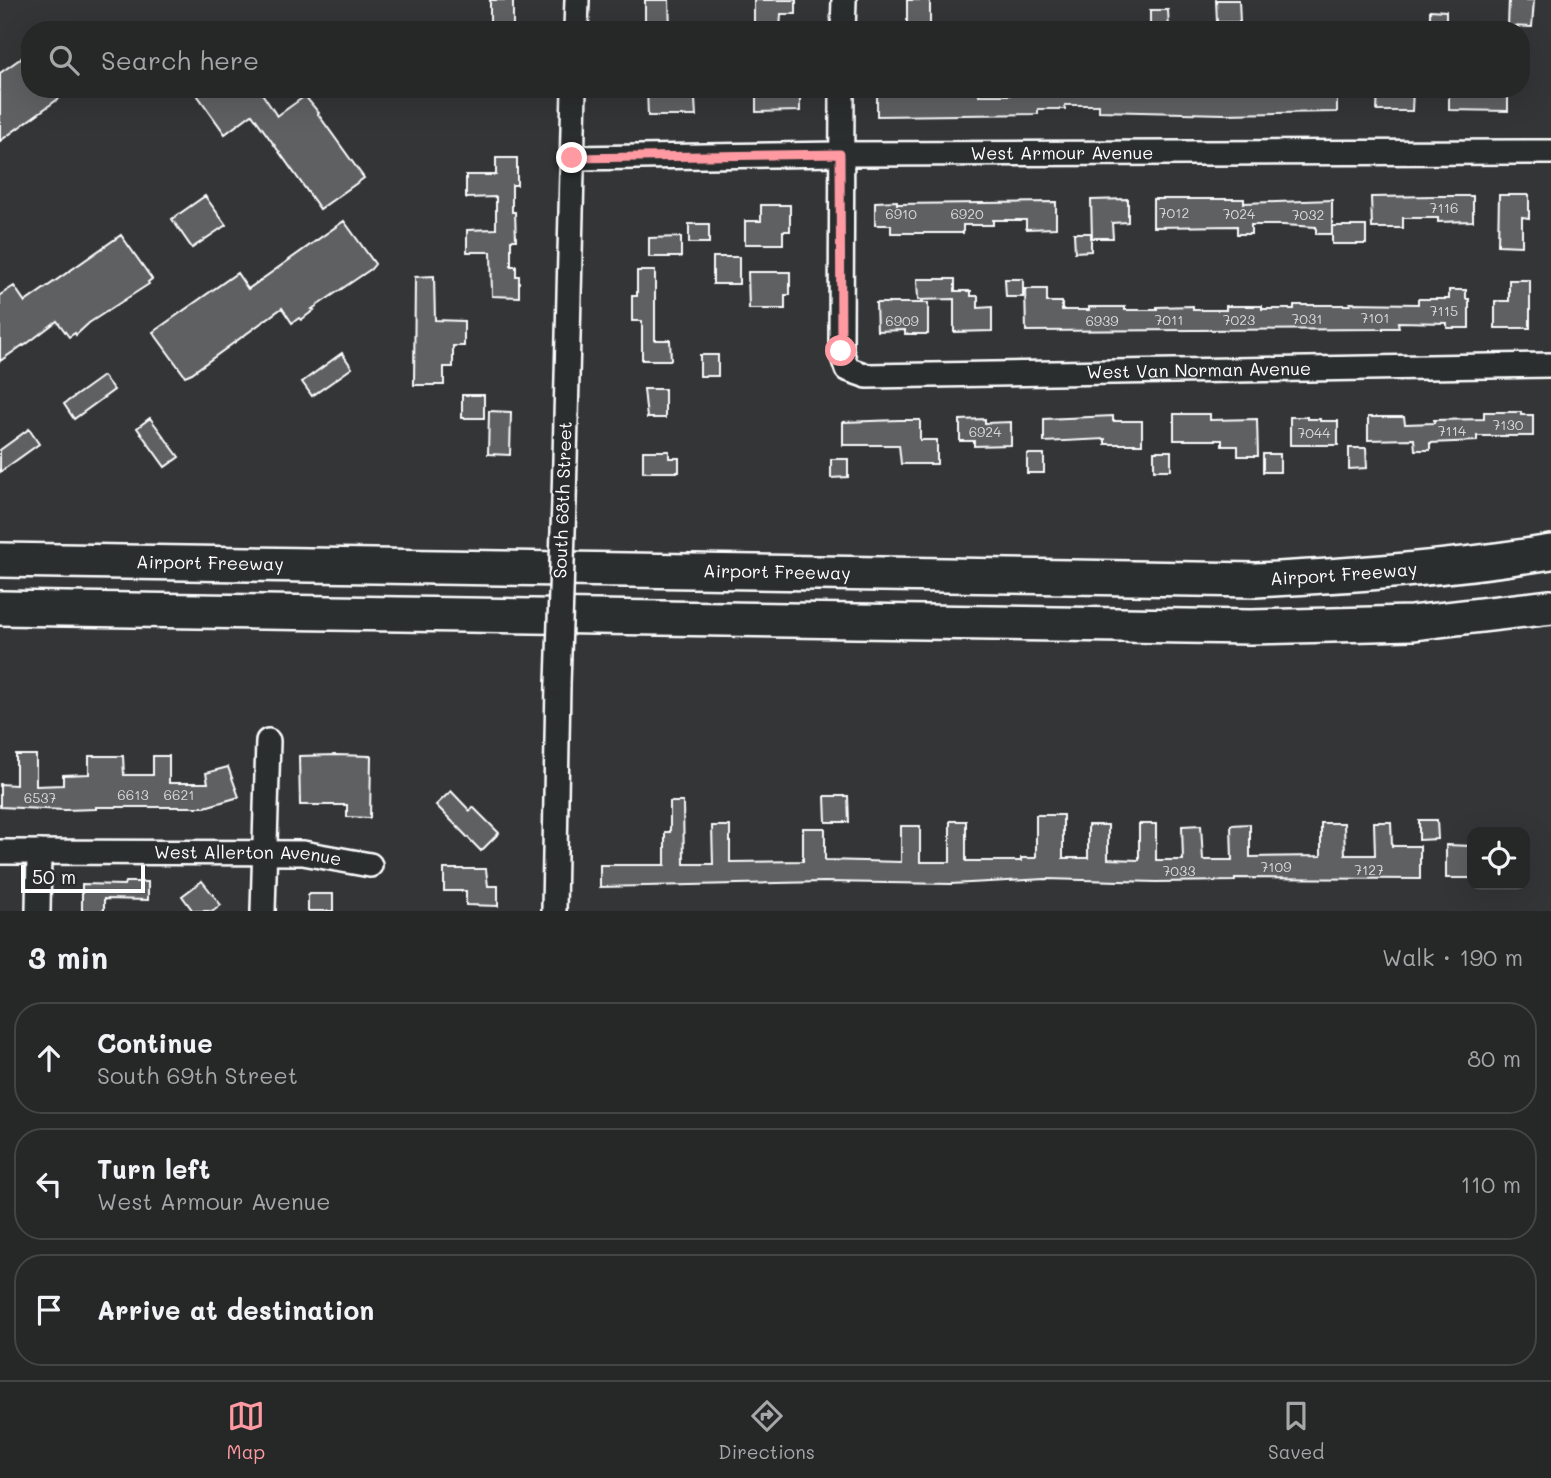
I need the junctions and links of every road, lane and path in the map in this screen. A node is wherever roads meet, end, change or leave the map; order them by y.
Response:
1 (577, 0) edge
2 (844, 0) edge
3 (576, 21) edge
4 (844, 21) edge
5 (574, 98) edge
6 (842, 98) edge
7 (1551, 152) edge
8 (840, 154) junction
9 (572, 158) junction
10 (1551, 365) edge
11 (1551, 552) edge
12 (0, 560) edge
13 (1551, 607) edge
14 (0, 608) edge
15 (268, 741) dead end
16 (0, 852) edge
17 (39, 852) junction
18 (264, 852) junction
19 (370, 865) dead end
20 (38, 911) edge
21 (263, 911) edge
22 (554, 911) edge

1 - 3 street
2 - 4 street
5 - 9 street, South 68th Street
6 - 8 street
7 - 8 street, West Armour Avenue
8 - 9 street, West Armour Avenue
8 - 10 street, West Van Norman Avenue
9 - 22 street, South 68th Street, bridge
11 - 12 highway, Airport Freeway
13 - 14 highway
15 - 18 street
16 - 17 street, West Allerton Avenue
17 - 18 street, West Allerton Avenue
17 - 20 street
18 - 19 street, West Allerton Avenue
18 - 21 street

